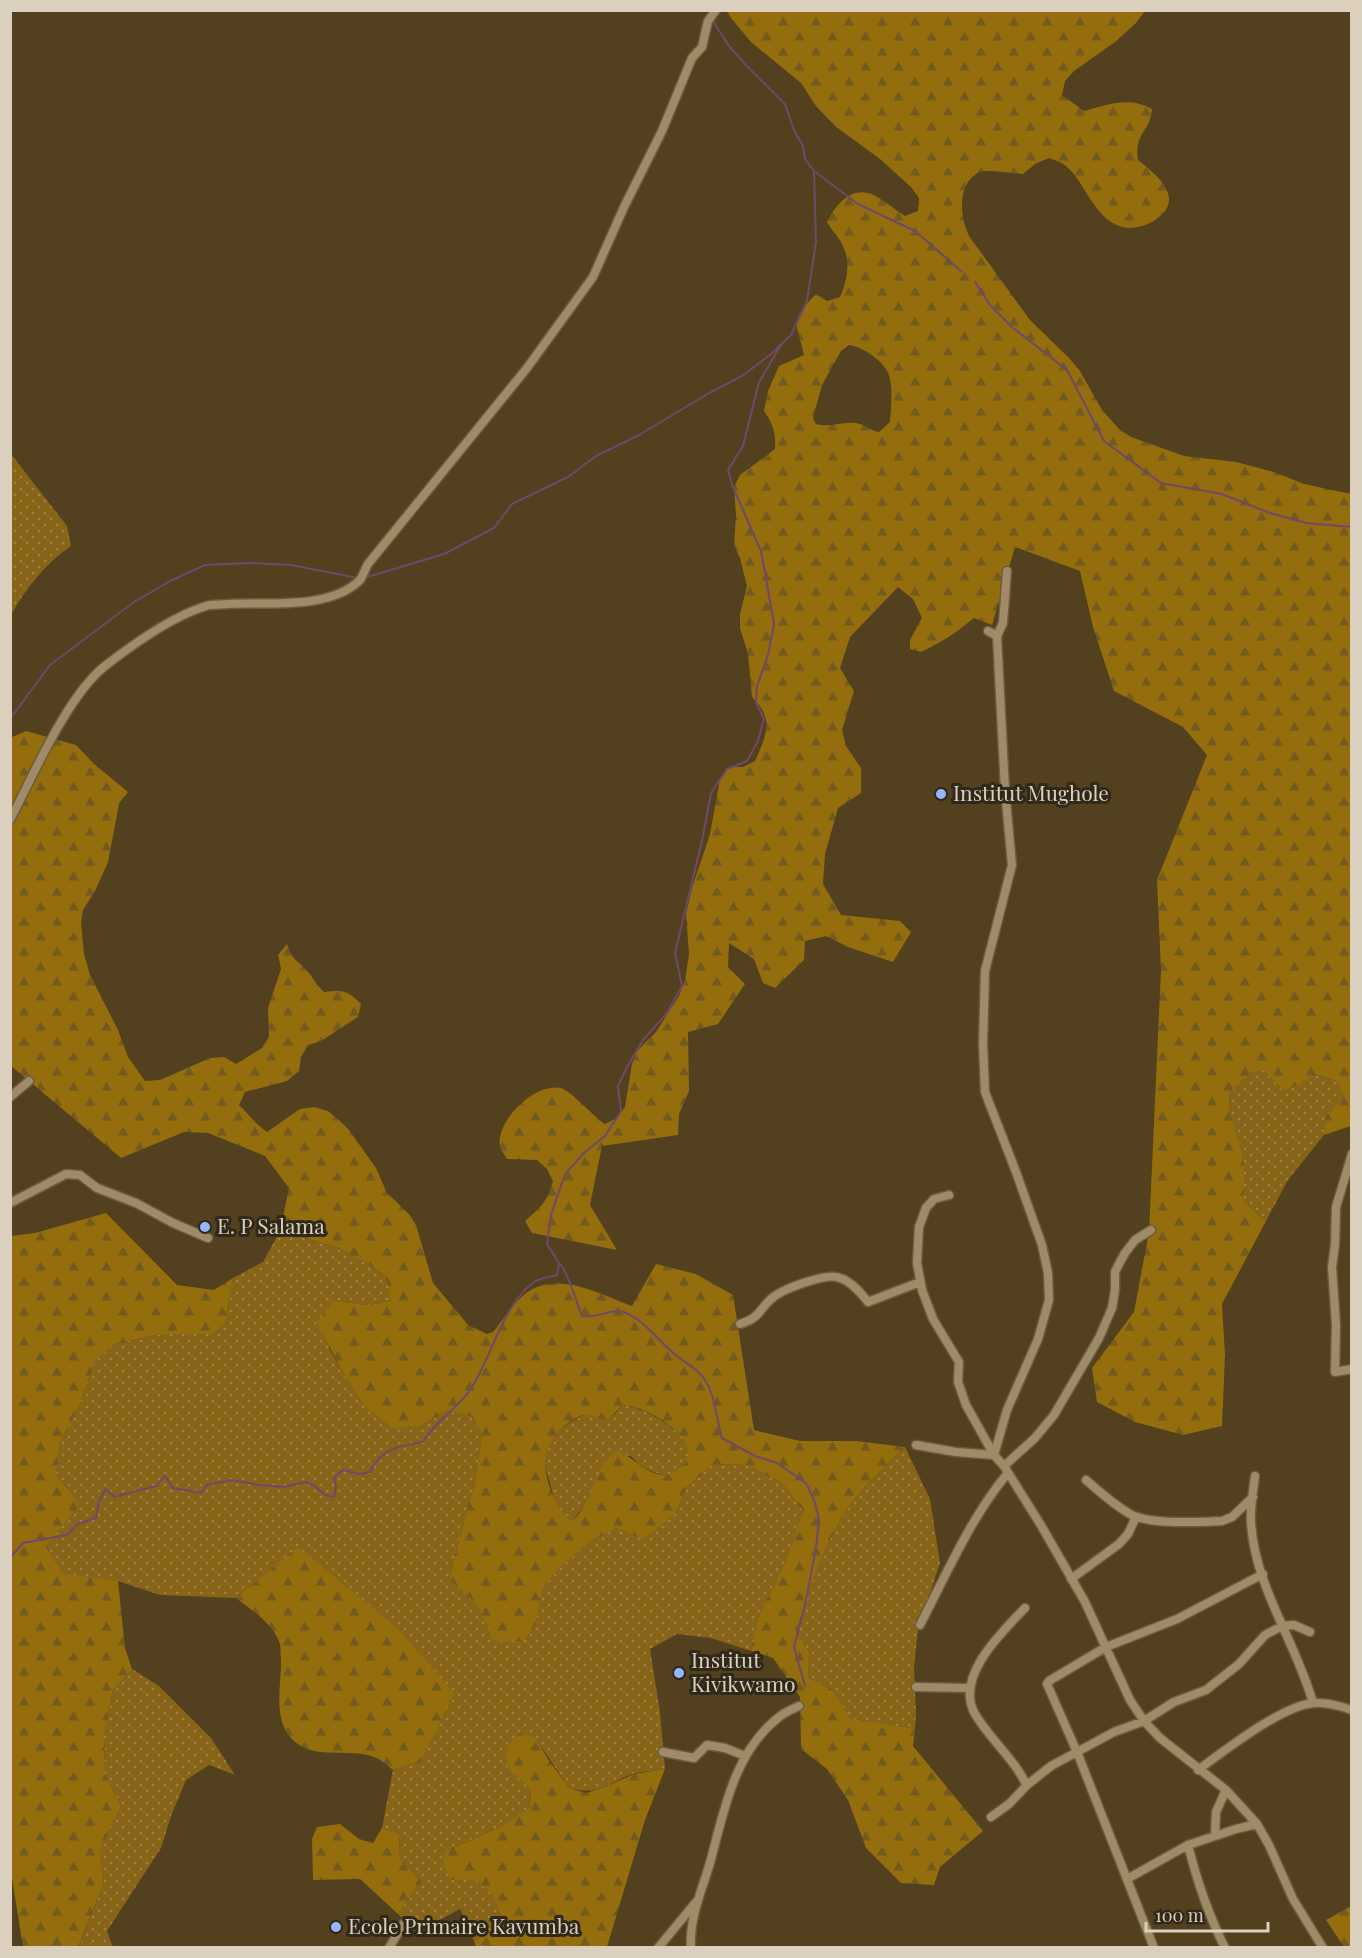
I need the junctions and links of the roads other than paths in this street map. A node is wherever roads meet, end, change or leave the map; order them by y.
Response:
1 (712, 16) edge
2 (1007, 571) dead end
3 (988, 631) dead end
4 (997, 636) junction
5 (10, 820) edge
6 (29, 1081) dead end
7 (10, 1097) edge
8 (1352, 1154) edge
9 (950, 1195) dead end
10 (10, 1203) edge
11 (1151, 1230) dead end
12 (208, 1238) dead end
13 (920, 1282) junction
14 (740, 1324) dead end
15 (1352, 1369) edge
16 (916, 1445) dead end
17 (994, 1455) junction
18 (1006, 1470) junction
19 (1255, 1476) dead end
20 (1086, 1480) dead end
21 (1253, 1497) junction
22 (1136, 1517) junction
23 (1263, 1574) junction
24 (1071, 1578) junction
25 (1025, 1608) dead end
26 (920, 1625) dead end
27 (1282, 1626) junction
28 (1310, 1632) dead end
29 (1106, 1647) junction
30 (916, 1687) dead end
31 (969, 1688) junction
32 (1313, 1702) junction
33 (799, 1706) dead end
34 (1352, 1710) edge
35 (1143, 1721) junction
36 (663, 1752) dead end
37 (1077, 1752) junction
38 (745, 1756) junction
39 (1198, 1770) junction
40 (1027, 1785) junction
41 (1226, 1790) junction
42 (991, 1817) dead end
43 (1257, 1824) junction
44 (1215, 1835) junction
45 (1188, 1845) junction
46 (1127, 1879) junction
47 (697, 1901) junction
48 (404, 1923) dead end
49 (389, 1947) edge
50 (658, 1947) edge
51 (691, 1947) edge
52 (1154, 1947) edge
53 (1225, 1947) edge
54 (1323, 1947) edge

1 - 5 street
2 - 4 street
3 - 4 street
4 - 17 street
6 - 7 street
8 - 15 street
9 - 13 street
10 - 12 street
11 - 18 street
13 - 14 street
13 - 17 street
16 - 17 street
17 - 18 street
18 - 24 street
18 - 26 street
19 - 21 street
20 - 22 street
21 - 22 street
21 - 23 street
22 - 24 street
23 - 27 street
23 - 29 street
24 - 29 street
25 - 31 street
27 - 28 street
27 - 32 street
27 - 35 street
29 - 35 street
29 - 37 street
30 - 31 street
31 - 40 street
32 - 34 street
32 - 39 street
33 - 38 street
35 - 37 street
35 - 39 street
36 - 38 street
37 - 40 street
37 - 46 street
38 - 47 street
39 - 41 street
40 - 42 street
41 - 43 street
41 - 44 street
43 - 44 street
43 - 54 street
44 - 45 street
45 - 46 street
45 - 53 street
46 - 52 street
47 - 50 street
47 - 51 street
48 - 49 street

